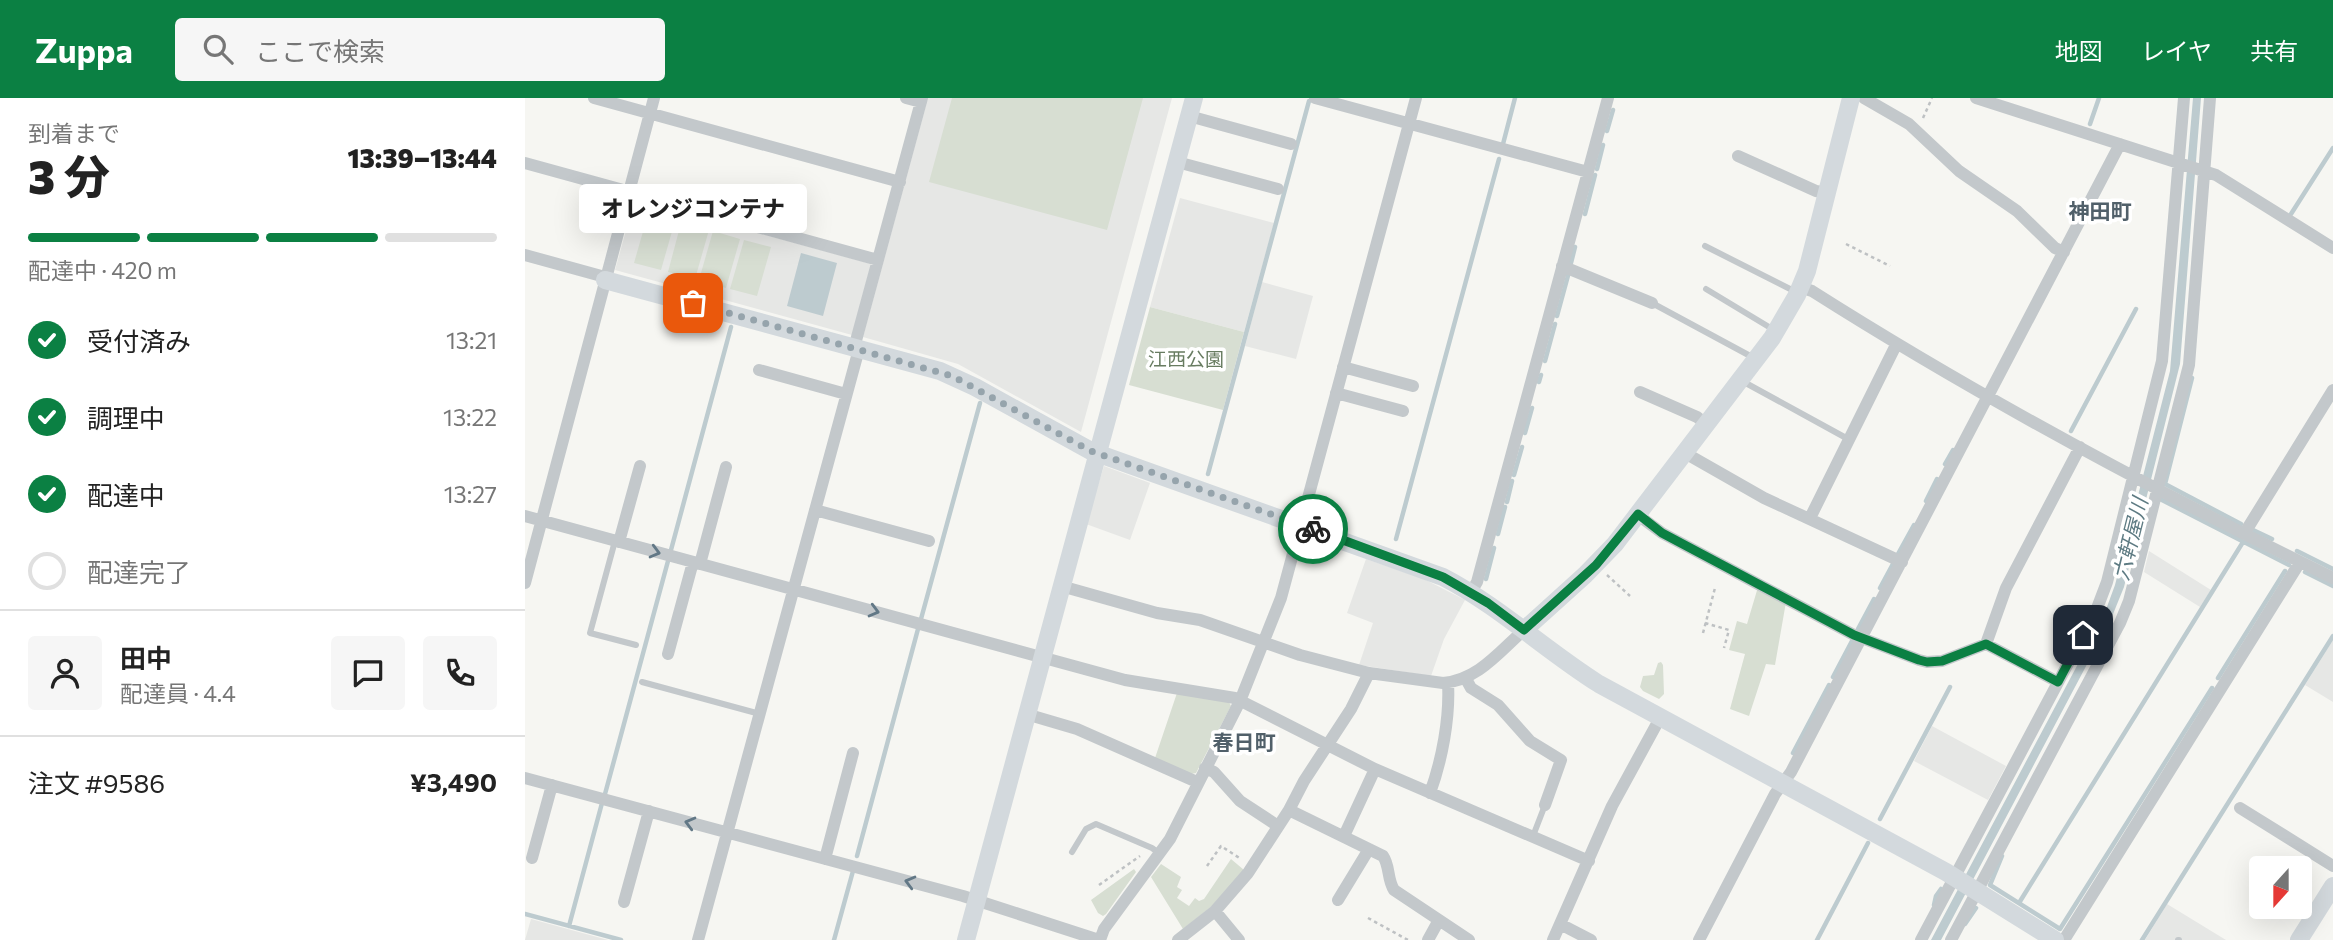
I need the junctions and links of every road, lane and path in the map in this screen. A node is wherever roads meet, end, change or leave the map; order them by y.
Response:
1 (594, 98) edge
2 (654, 98) edge
3 (1194, 98) edge
4 (1315, 98) edge
5 (1416, 98) edge
6 (1608, 98) edge
7 (1851, 98) edge
8 (1864, 98) edge
9 (1932, 98) edge
10 (1976, 98) edge
11 (2184, 98) edge
12 (2212, 98) edge
13 (916, 100) edge
14 (1990, 100) edge
15 (650, 113) junction
16 (1189, 116) junction
17 (1409, 124) junction
18 (1916, 130) junction
19 (1291, 144) dead end
20 (2120, 144) junction
21 (1738, 156) dead end
22 (1177, 162) junction
23 (525, 163) edge
24 (2180, 164) junction
25 (2203, 171) junction
26 (1588, 172) junction
27 (898, 181) junction
28 (1278, 189) dead end
29 (629, 191) junction
30 (1827, 193) junction
31 (1846, 244) dead end
32 (1705, 246) dead end
33 (2333, 248) edge
34 (2064, 253) junction
35 (525, 256) edge
36 (878, 260) junction
37 (1562, 266) junction
38 (1890, 266) dead end
39 (605, 278) junction
40 (1706, 289) dead end
41 (1799, 290) junction
42 (1652, 303) joint
43 (1776, 331) junction
44 (1896, 345) junction
45 (856, 348) junction
46 (1756, 359) junction
47 (1343, 368) junction
48 (759, 370) dead end
49 (1741, 379) junction
50 (1413, 386) dead end
51 (2333, 390) edge
52 (1640, 392) dead end
53 (1336, 393) junction
54 (846, 394) junction
55 (1988, 396) junction
56 (1403, 411) dead end
57 (1706, 424) junction
58 (1848, 439) junction
59 (2080, 447) junction
60 (1097, 453) junction
61 (1685, 453) junction
62 (640, 466) dead end
63 (726, 467) dead end
64 (2135, 477) junction
65 (2156, 488) junction
66 (815, 510) junction
67 (1638, 514) junction
68 (525, 516) edge
69 (1810, 518) junction
70 (542, 521) junction
71 (1301, 525) junction
72 (2243, 534) junction
73 (617, 541) junction
74 (929, 541) dead end
75 (1902, 562) junction
76 (2300, 562) junction
77 (697, 563) junction
78 (1596, 565) junction
79 (2333, 578) edge
80 (525, 583) edge
81 (1061, 586) junction
82 (1715, 588) dead end
83 (793, 589) junction
84 (1471, 592) junction
85 (1630, 596) dead end
86 (1705, 624) junction
87 (1524, 630) junction
88 (1703, 633) dead end
89 (1861, 638) junction
90 (1265, 643) junction
91 (1986, 644) junction
92 (636, 645) dead end
93 (1724, 648) dead end
94 (668, 654) dead end
95 (1042, 657) junction
96 (1369, 673) junction
97 (1466, 679) junction
98 (642, 682) dead end
99 (1448, 682) junction
100 (2058, 682) junction
101 (1240, 701) junction
102 (759, 714) junction
103 (1026, 714) junction
104 (1660, 718) junction
105 (1327, 745) junction
106 (853, 753) dead end
107 (1205, 768) junction
108 (1375, 769) junction
109 (525, 778) edge
110 (1197, 782) junction
111 (552, 785) junction
112 (1782, 785) junction
113 (1430, 793) junction
114 (1545, 805) joint
115 (2241, 808) dead end
116 (1289, 810) junction
117 (649, 811) junction
118 (1279, 826) junction
119 (727, 832) junction
120 (1344, 836) junction
121 (1533, 837) junction
122 (1370, 849) junction
123 (1155, 850) junction
124 (1072, 852) dead end
125 (532, 858) dead end
126 (825, 859) junction
127 (1589, 861) junction
128 (1207, 866) dead end
129 (2333, 866) edge
130 (1252, 867) junction
131 (1956, 878) junction
132 (1099, 885) dead end
133 (2333, 886) edge
134 (1976, 890) junction
135 (976, 900) junction
136 (1338, 900) dead end
137 (624, 902) dead end
138 (1215, 911) junction
139 (1368, 918) dead end
140 (1439, 920) junction
141 (1562, 925) junction
142 (698, 940) edge
143 (966, 940) edge
144 (1100, 940) edge
145 (1178, 940) edge
146 (1239, 940) edge
147 (1408, 940) edge
148 (1428, 940) edge
149 (1469, 940) edge
150 (1553, 940) edge
151 (1591, 940) edge
152 (1699, 940) edge
153 (1921, 940) edge
154 (1951, 940) edge
155 (2055, 940) edge
156 (2064, 940) edge
157 (2299, 940) edge

1 - 15 street
2 - 15 street
3 - 16 street
4 - 17 street
5 - 17 street
6 - 26 street
7 - 30 street
8 - 18 street
9 - 18 path
10 - 14 street
11 - 24 street
12 - 25 street
13 - 27 street
14 - 20 street
15 - 27 street
15 - 29 street
16 - 19 street
16 - 22 street
17 - 26 street
17 - 47 street
18 - 34 street
20 - 24 street
20 - 34 street
21 - 30 street
22 - 28 street
22 - 60 street
23 - 29 street
24 - 25 street
24 - 64 street
25 - 33 street
25 - 65 street
26 - 37 street
27 - 36 street
29 - 36 street
29 - 39 street
30 - 41 street
31 - 38 path
32 - 41 lane
34 - 55 street
35 - 39 street
36 - 45 street
37 - 42 street
37 - 84 street
39 - 45 street
39 - 70 street
40 - 43 lane
41 - 43 street
41 - 44 street
42 - 46 lane
43 - 46 street
44 - 55 street
44 - 58 street
45 - 54 street
45 - 60 street
46 - 49 street
47 - 50 street
47 - 53 street
48 - 54 street
49 - 57 street
49 - 58 lane
51 - 72 street
52 - 57 street
53 - 56 street
53 - 71 street
54 - 66 street
55 - 59 street
55 - 75 street
57 - 61 street
58 - 69 street
59 - 64 street
59 - 91 street
60 - 71 street
60 - 81 street
61 - 67 street
61 - 69 street
62 - 73 street
63 - 77 street
64 - 65 street
64 - 100 street
65 - 72 street
65 - 134 street
66 - 74 street
66 - 83 street
67 - 78 street
67 - 89 street
68 - 70 street
69 - 75 street
70 - 73 street
70 - 80 street
71 - 84 street
71 - 90 street
72 - 76 street
73 -> 77 street
73 - 92 lane
75 - 89 street
76 - 79 street
76 - 156 street
77 - 83 street
77 - 94 street
78 - 85 path
78 - 87 street
81 - 90 street
81 - 95 street
82 - 86 path
83 -> 95 street
83 - 102 street
84 - 87 street
86 - 88 path
86 - 93 path
87 - 97 street
87 - 104 street
89 - 91 street
89 - 112 street
90 - 96 street
90 - 101 street
91 - 100 street
95 - 101 street
95 - 103 street
96 - 99 street
96 - 105 street
97 - 99 street
97 - 114 street
98 - 102 lane
99 - 113 street
100 - 131 street
101 - 105 street
101 - 107 street
102 - 119 street
103 - 110 street
103 - 135 street
104 - 112 street
104 - 127 street
105 - 108 street
105 - 116 street
106 - 126 street
107 - 110 street
107 - 118 street
108 - 113 street
108 - 120 street
109 - 111 street
110 - 123 street
111 - 117 street
111 - 125 street
112 - 131 street
112 - 152 street
113 - 121 street
114 - 121 lane
115 - 129 street
116 - 118 street
116 - 120 street
119 -> 117 street
117 - 137 street
118 - 130 street
119 - 126 street
119 - 142 street
120 - 122 street
121 - 127 street
122 - 136 street
122 - 140 street
123 - 124 lane
123 - 132 path
123 - 144 street
135 -> 126 street
127 - 141 street
128 - 130 path
130 - 138 street
131 - 134 street
131 - 153 street
133 - 157 street
134 - 154 street
134 - 155 street
135 - 143 street
135 - 144 street
138 - 145 street
138 - 146 street
139 - 147 path
140 - 148 street
140 - 149 street
141 - 150 street
141 - 151 street

